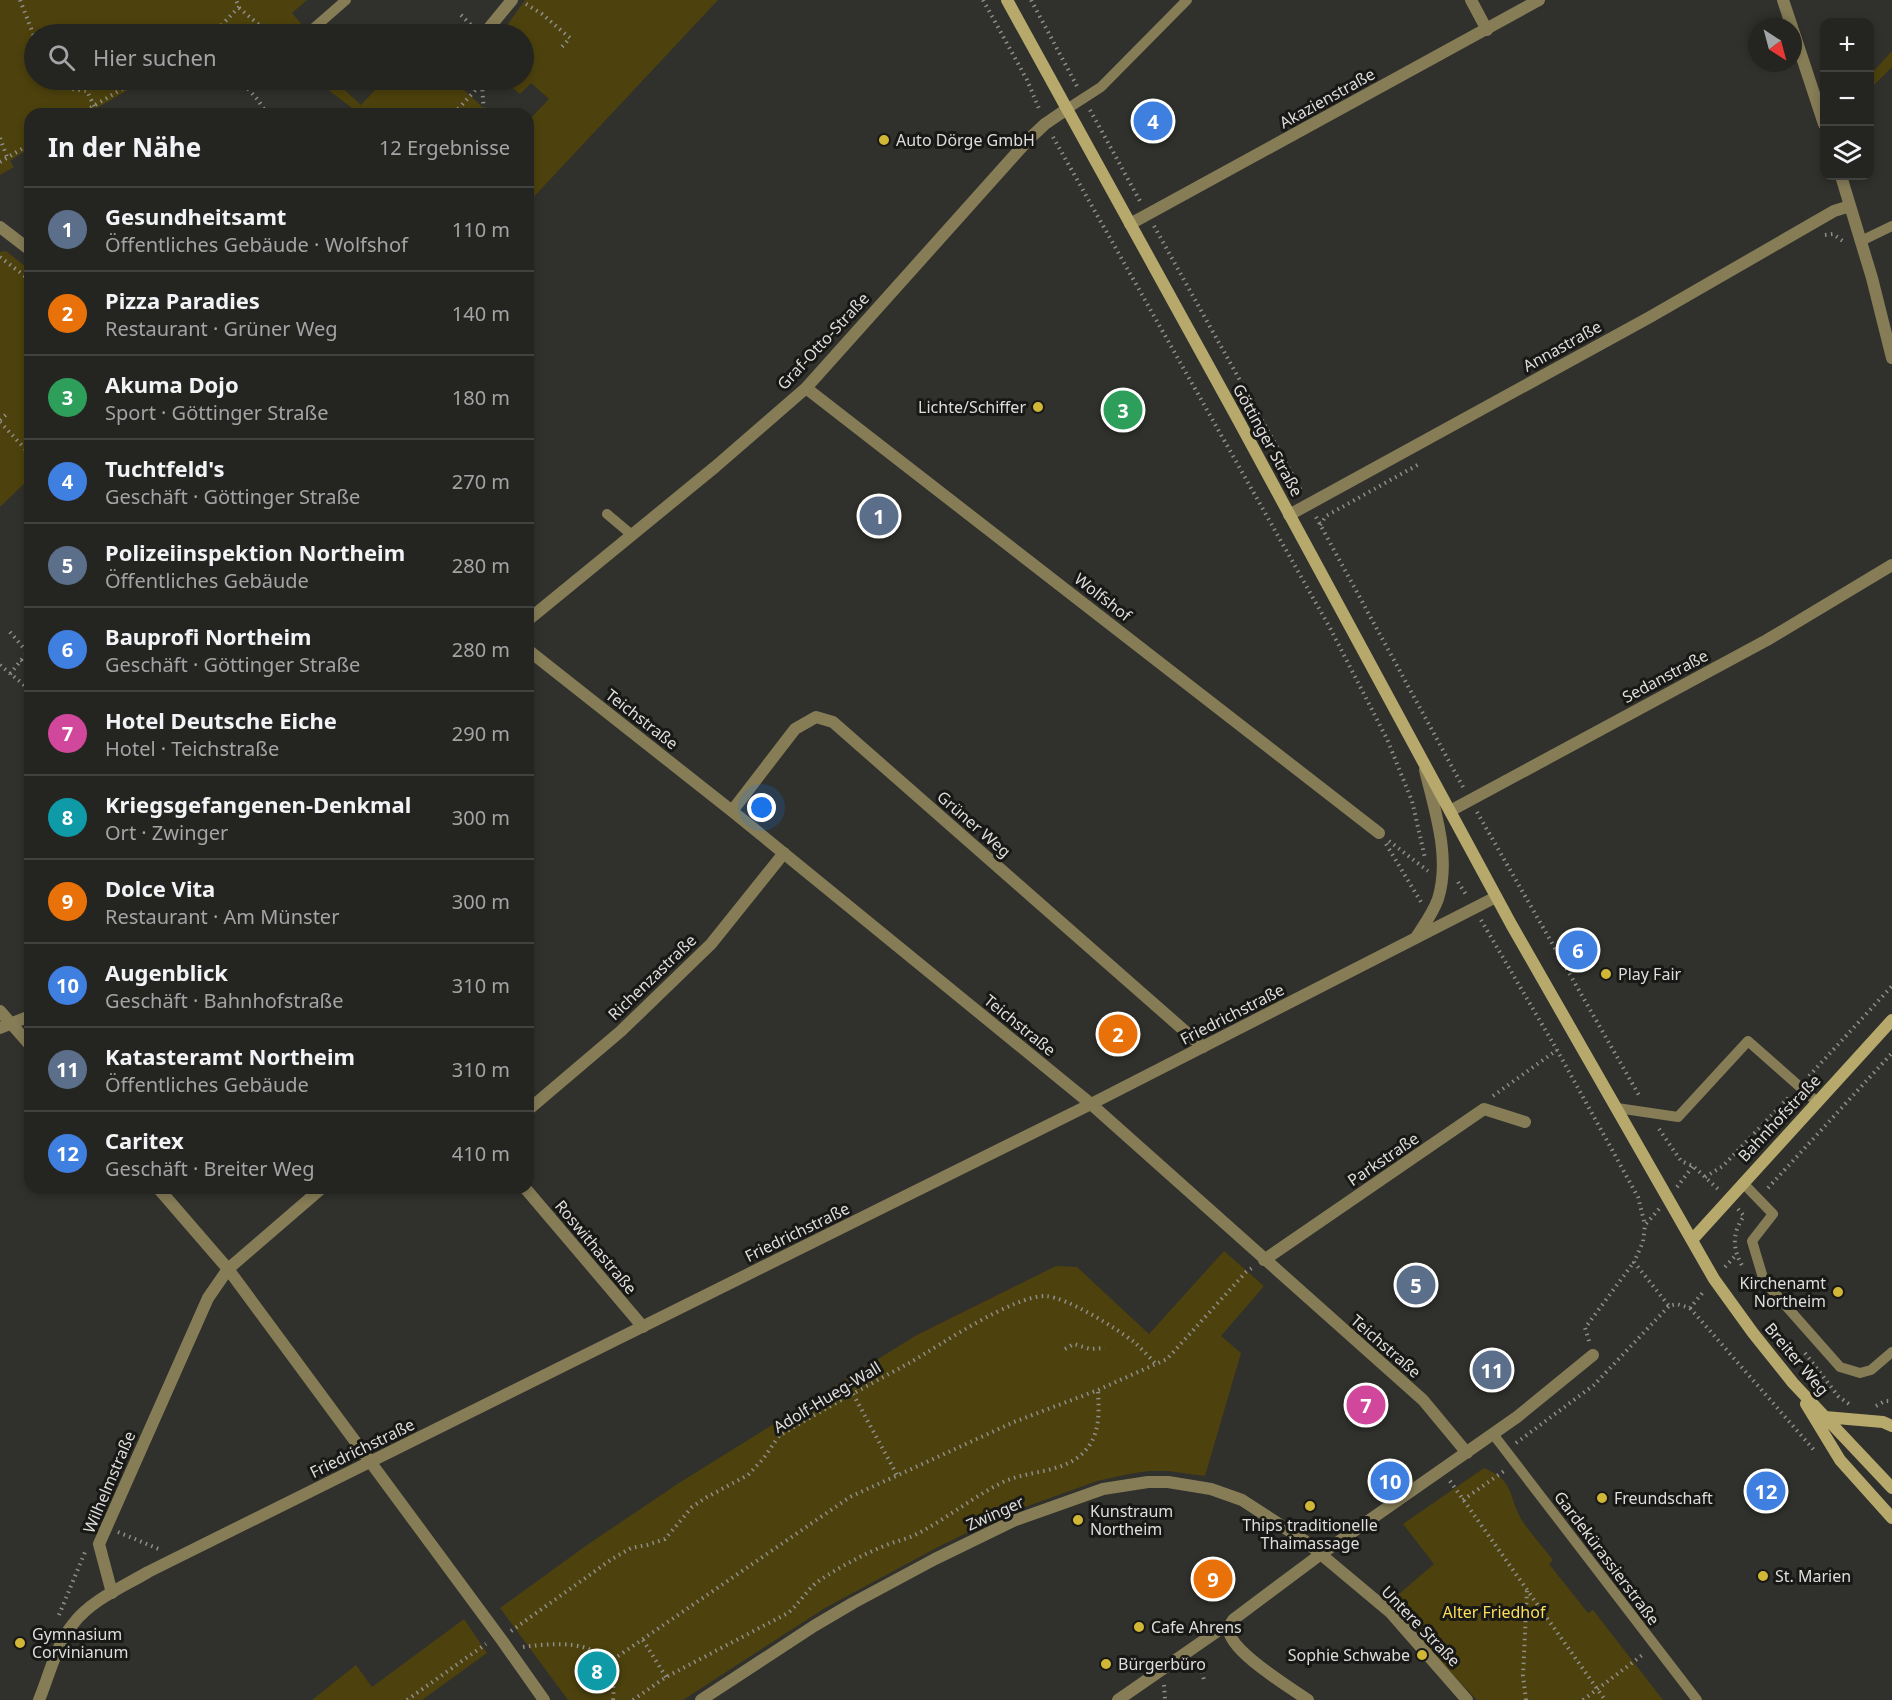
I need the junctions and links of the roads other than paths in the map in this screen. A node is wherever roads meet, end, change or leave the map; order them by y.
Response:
1 (346, 0) edge
2 (512, 0) edge
3 (1007, 0) edge
4 (1187, 0) edge
5 (1471, 0) edge
6 (1539, 0) edge
7 (1783, 0) edge
8 (1789, 18) edge
9 (318, 24) edge
10 (492, 24) edge
11 (1487, 30) junction
12 (1802, 58) edge
13 (1067, 109) junction
14 (1820, 112) edge
15 (1842, 180) edge
16 (1850, 206) junction
17 (1130, 224) junction
18 (1892, 226) edge
19 (1, 228) edge
20 (1861, 241) junction
21 (24, 245) edge
22 (1892, 358) edge
23 (806, 388) junction
24 (607, 514) dead end
25 (1289, 515) junction
26 (632, 535) junction
27 (1892, 565) edge
28 (534, 615) edge
29 (534, 655) edge
30 (1424, 762) junction
31 (732, 811) junction
32 (1450, 811) junction
33 (1379, 833) road end
34 (784, 854) junction
35 (1496, 897) junction
36 (1416, 937) junction
37 (0, 1011) edge
38 (24, 1018) edge
39 (1892, 1020) edge
40 (6, 1026) edge
41 (24, 1040) edge
42 (1203, 1047) junction
43 (1817, 1102) junction
44 (1091, 1104) junction
45 (534, 1105) edge
46 (1617, 1108) junction
47 (1525, 1122) dead end
48 (1743, 1183) junction
49 (163, 1194) edge
50 (315, 1194) edge
51 (530, 1194) edge
52 (1692, 1240) junction
53 (1264, 1260) junction
54 (228, 1269) junction
55 (643, 1327) junction
56 (1892, 1352) edge
57 (1593, 1355) road end
58 (1793, 1383) junction
59 (1825, 1417) junction
60 (1892, 1426) edge
61 (1493, 1434) junction
62 (1467, 1453) junction
63 (370, 1463) junction
64 (1892, 1488) edge
65 (1892, 1518) edge
66 (1321, 1554) junction
67 (112, 1593) junction
68 (1229, 1626) junction
69 (39, 1700) edge
70 (544, 1700) edge
71 (701, 1700) edge
72 (1118, 1700) edge
73 (1308, 1700) edge
74 (1467, 1700) edge
75 (1697, 1700) edge

1 - 9 lane
2 - 10 street
3 - 13 main road, Göttinger Straße
4 - 13 lane
5 - 11 street
6 - 11 street, Akazienstraße
7 - 8 street
11 - 17 street, Akazienstraße
12 - 14 street
13 - 17 main road, Göttinger Straße
13 - 23 street, Graf-Otto-Straße
15 - 16 street
16 - 20 street
16 - 25 street, Annastraße
17 - 25 main road, Göttinger Straße
18 - 20 lane
19 - 21 street
20 - 22 street
23 - 26 street, Graf-Otto-Straße
23 - 33 street, Wolfshof
24 - 26 lane
25 - 30 main road, Göttinger Straße
26 - 28 street, Graf-Otto-Straße
27 - 32 street, Sedanstraße
29 - 31 street, Teichstraße
30 - 32 main road, Göttinger Straße
30 - 36 street
31 - 34 street, Teichstraße
31 - 42 street, Grüner Weg
32 - 35 main road, Göttinger Straße
34 - 44 street, Teichstraße
34 - 45 street, Richenzastraße
35 - 36 street, Friedrichstraße
35 - 46 main road, Göttinger Straße
36 - 42 street, Friedrichstraße
37 - 40 street
38 - 40 street
39 - 43 main road, Bahnhofstraße
40 - 41 street
42 - 44 street, Friedrichstraße
43 - 46 lane
43 - 48 main road, Bahnhofstraße
44 - 53 street, Teichstraße
44 - 55 street, Friedrichstraße
46 - 52 main road, Breiter Weg
47 - 53 street, Parkstraße
48 - 52 main road, Bahnhofstraße
48 - 56 lane
49 - 54 street
50 - 54 street, Wilhelmstraße
51 - 55 street, Roswithastraße
52 - 58 main road, Breiter Weg
53 - 62 street, Teichstraße
54 - 63 street
54 - 67 street, Wilhelmstraße
55 - 63 street, Friedrichstraße
57 - 61 street
58 - 59 main road, Breiter Weg
58 - 65 main road
59 - 60 main road
59 - 64 main road, Breiter Weg
61 - 62 street
61 - 75 lane, Gardekürassierstraße
62 - 66 street
63 - 67 street, Friedrichstraße
63 - 70 street
66 - 68 street
66 - 71 street, Zwinger
66 - 74 street, Untere Straße
67 - 69 street
68 - 72 street
68 - 73 street

